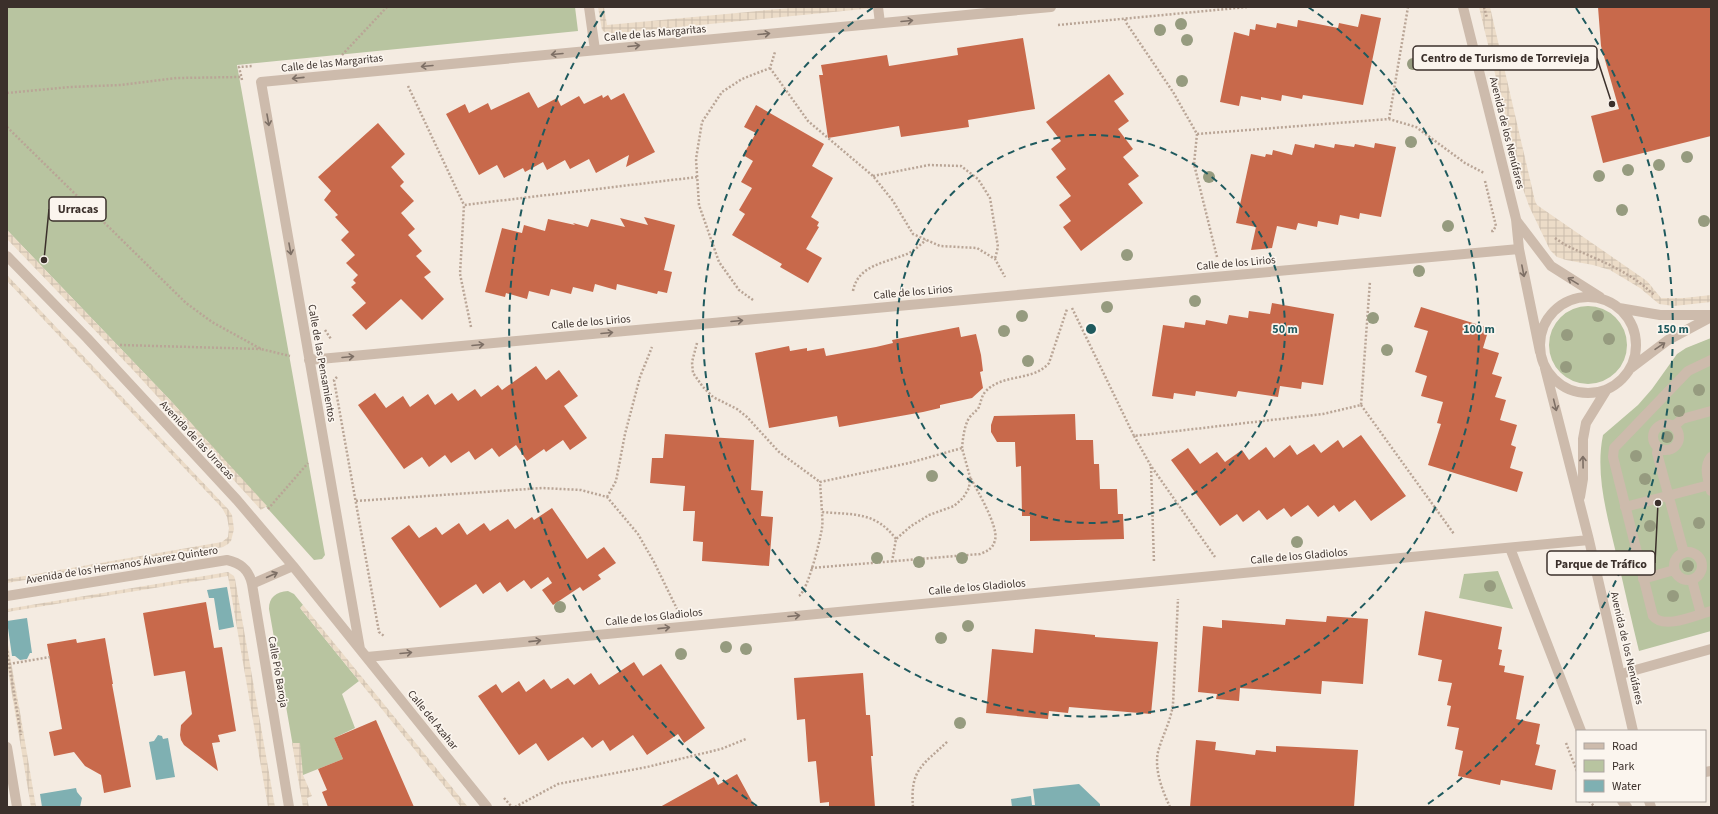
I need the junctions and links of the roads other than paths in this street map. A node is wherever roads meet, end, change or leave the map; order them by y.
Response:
1 (589, 7) edge
2 (878, 7) edge
3 (1051, 7) edge
4 (1463, 7) edge
5 (880, 23) junction
6 (595, 50) junction
7 (261, 82) joint
8 (1516, 218) junction
9 (1519, 249) junction
10 (7, 256) edge
11 (1607, 301) junction
12 (1619, 308) junction
13 (1711, 316) edge
14 (1540, 352) junction
15 (310, 360) junction
16 (1711, 360) edge
17 (1545, 368) junction
18 (1629, 370) junction
19 (1607, 389) junction
20 (1711, 411) edge
21 (1674, 426) junction
22 (1658, 448) junction
23 (1711, 457) edge
24 (1710, 488) edge
25 (1669, 496) junction
26 (1579, 501) junction
27 (1625, 508) junction
28 (1589, 540) junction
29 (1510, 548) junction
30 (1684, 553) junction
31 (1706, 561) edge
32 (293, 566) junction
33 (1674, 570) junction
34 (1643, 579) junction
35 (1692, 580) junction
36 (252, 584) junction
37 (7, 596) edge
38 (1706, 613) edge
39 (360, 649) junction
40 (1711, 649) edge
41 (367, 657) junction
42 (1621, 674) junction
43 (1581, 730) edge
44 (1634, 730) edge
45 (7, 747) edge
46 (17, 807) edge
47 (289, 807) edge
48 (487, 807) edge

1 - 6 street
2 - 5 street
5 -> 3 street, Calle de las Margaritas
4 - 8 street, Avenida de los Nenúfares
6 -> 5 street, Calle de las Margaritas
6 -> 7 street, Calle de las Margaritas
7 -> 15 street, Calle de las Pensamientos
8 - 9 street, Avenida de los Nenúfares
11 -> 8 street, Avenida de los Nenúfares
9 -> 14 street, Avenida de los Nenúfares
15 -> 9 street, Calle de los Lirios
10 - 32 street, Avenida de las Urracas
11 - 12 street
11 - 14 street
12 - 13 street
12 - 18 street
18 -> 13 street
14 - 17 street
15 - 39 street, Calle de las Pensamientos
16 - 27 street
17 - 19 street
17 -> 26 street, Avenida de los Nenúfares
18 - 19 street
26 -> 19 street, Avenida de los Nenúfares
20 - 21 street
21 - 22 street
21 - 22 street
22 - 25 street
23 - 24 street
24 - 25 street
25 - 27 street
25 - 30 street
26 - 28 street, Avenida de los Nenúfares
27 - 34 street
28 - 29 street, Calle de los Gladiolos
28 - 42 street, Avenida de los Nenúfares
41 -> 29 street, Calle de los Gladiolos
29 - 43 street
30 - 31 street
30 - 33 street
31 - 35 street
36 -> 32 street
32 - 39 street, Avenida de las Urracas
33 - 34 street
33 - 35 street
34 - 38 street
35 - 38 street
36 - 37 street, Avenida de los Hermanos Álvarez Quintero
36 - 47 street, Calle Pío Baroja
39 - 41 street, Calle del Azahar
40 - 42 street
41 - 48 street, Calle del Azahar
42 - 44 street, Avenida de los Nenúfares
45 - 46 street

